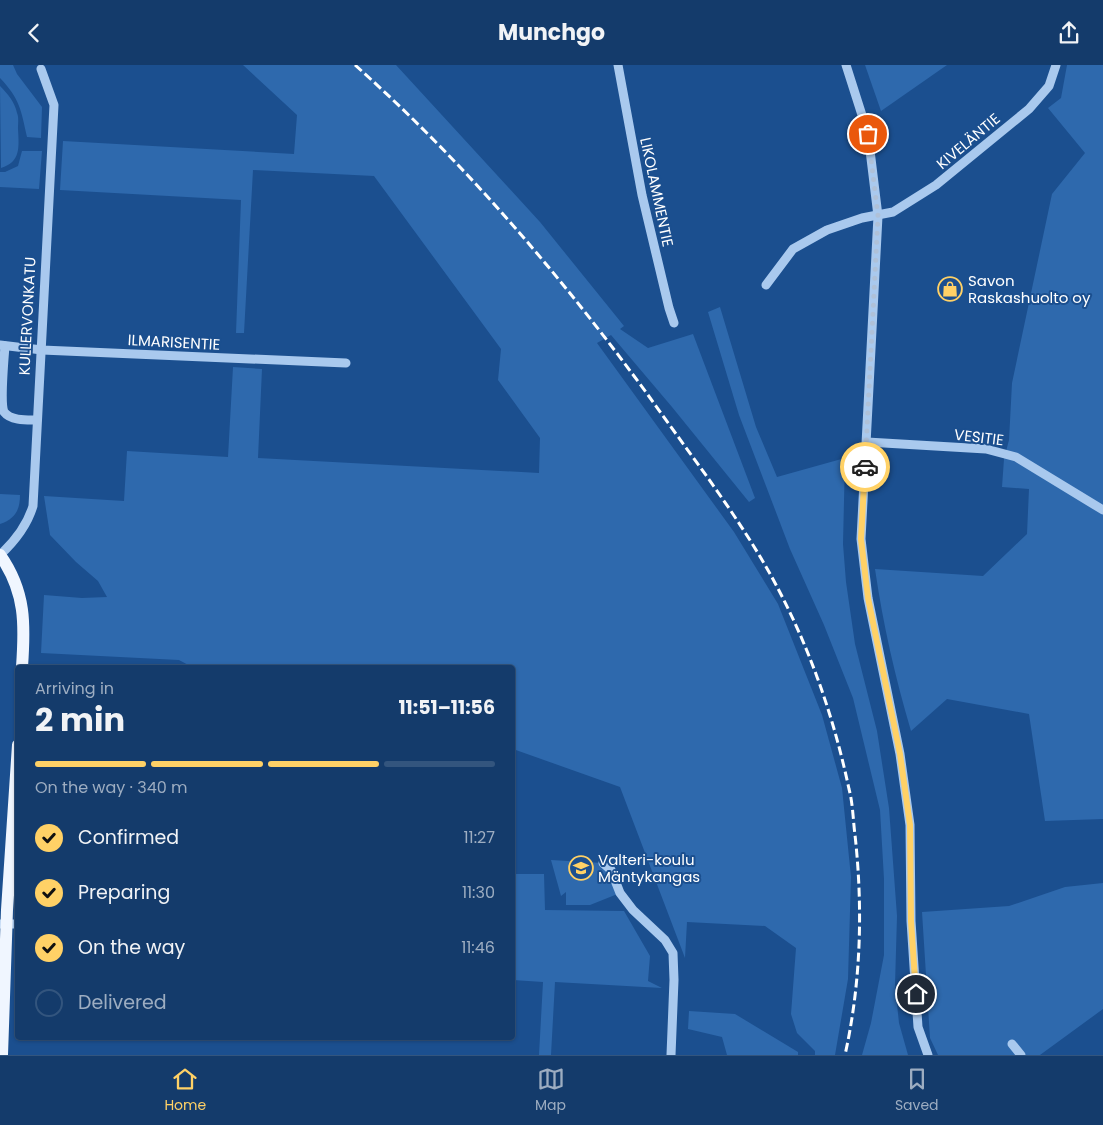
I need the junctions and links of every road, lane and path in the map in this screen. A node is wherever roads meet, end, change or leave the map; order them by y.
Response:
1 (618, 65) edge
2 (846, 65) edge
3 (1056, 65) edge
4 (41, 69) dead end
5 (878, 216) junction
6 (766, 285) dead end
7 (674, 323) dead end
8 (2, 346) edge
9 (42, 350) junction
10 (346, 363) dead end
11 (37, 420) junction
12 (867, 442) junction
13 (1103, 510) edge
14 (0, 555) edge
15 (22, 665) edge
16 (15, 799) edge
17 (603, 863) dead end
18 (8, 924) edge
19 (1012, 1043) dead end
20 (2, 1055) edge
21 (671, 1055) edge
22 (928, 1055) edge
23 (1021, 1055) edge

1 - 7 street, LIKOLAMMENTIE
2 - 5 street
3 - 5 street, KIVELÄNTIE
4 - 9 street, KULLERVONKATU
5 - 6 street, KIVELÄNTIE
5 - 12 street
8 - 9 street, ILMARISENTIE
8 - 11 street
9 - 10 street, ILMARISENTIE
9 - 11 street, KULLERVONKATU
11 - 14 street, KULLERVONKATU
12 - 13 street, VESITIE
12 - 22 street
14 - 15 main road, KULLERVONKATU
16 - 18 main road
17 - 21 street
18 - 20 main road
19 - 23 street

